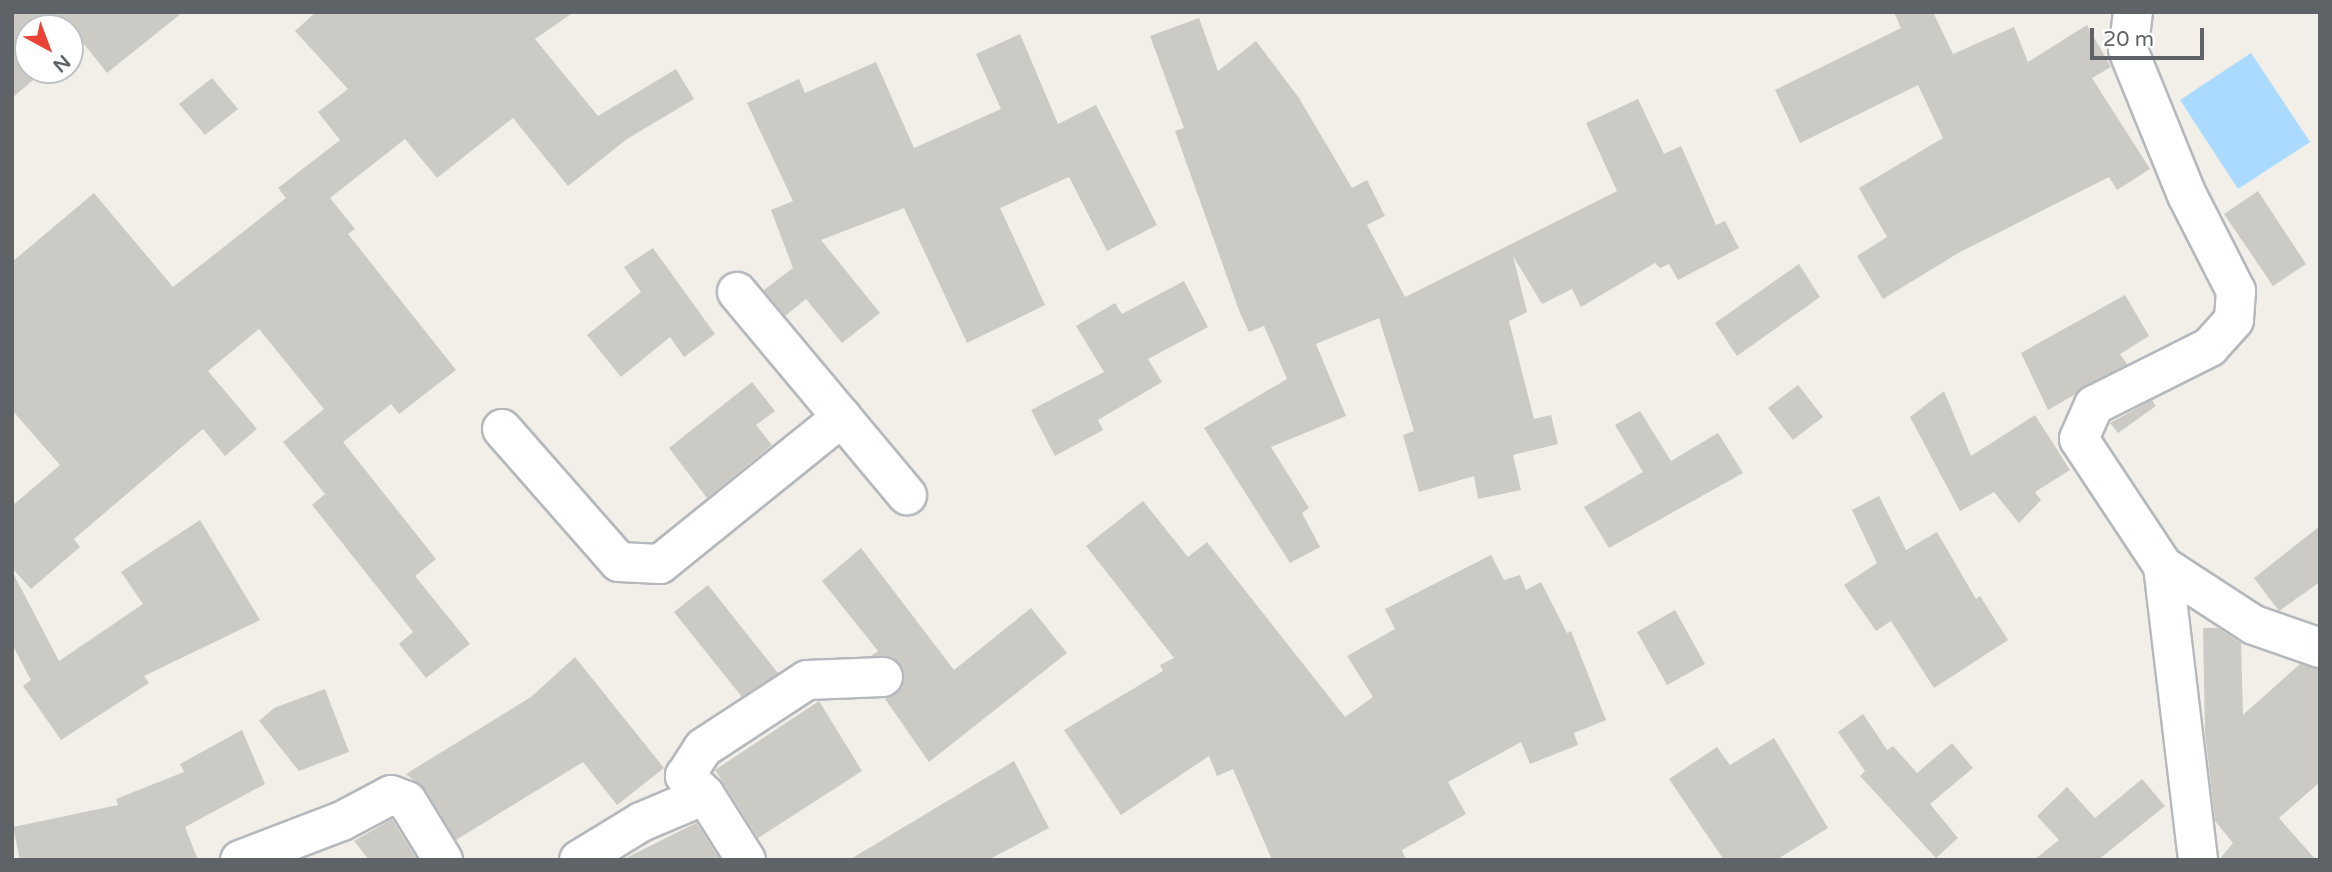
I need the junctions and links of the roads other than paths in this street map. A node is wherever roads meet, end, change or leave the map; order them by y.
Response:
1 (2133, 12) edge
2 (737, 292) dead end
3 (842, 417) junction
4 (502, 429) dead end
5 (907, 495) dead end
6 (2163, 566) junction
7 (2320, 648) edge
8 (883, 677) dead end
9 (705, 796) junction
10 (240, 860) edge
11 (443, 860) edge
12 (579, 860) edge
13 (746, 860) edge
14 (2198, 860) edge

1 - 6 street
2 - 3 street
3 - 4 street
3 - 5 street
6 - 7 street
6 - 14 street
8 - 9 street
9 - 12 street
9 - 13 street
10 - 11 street

